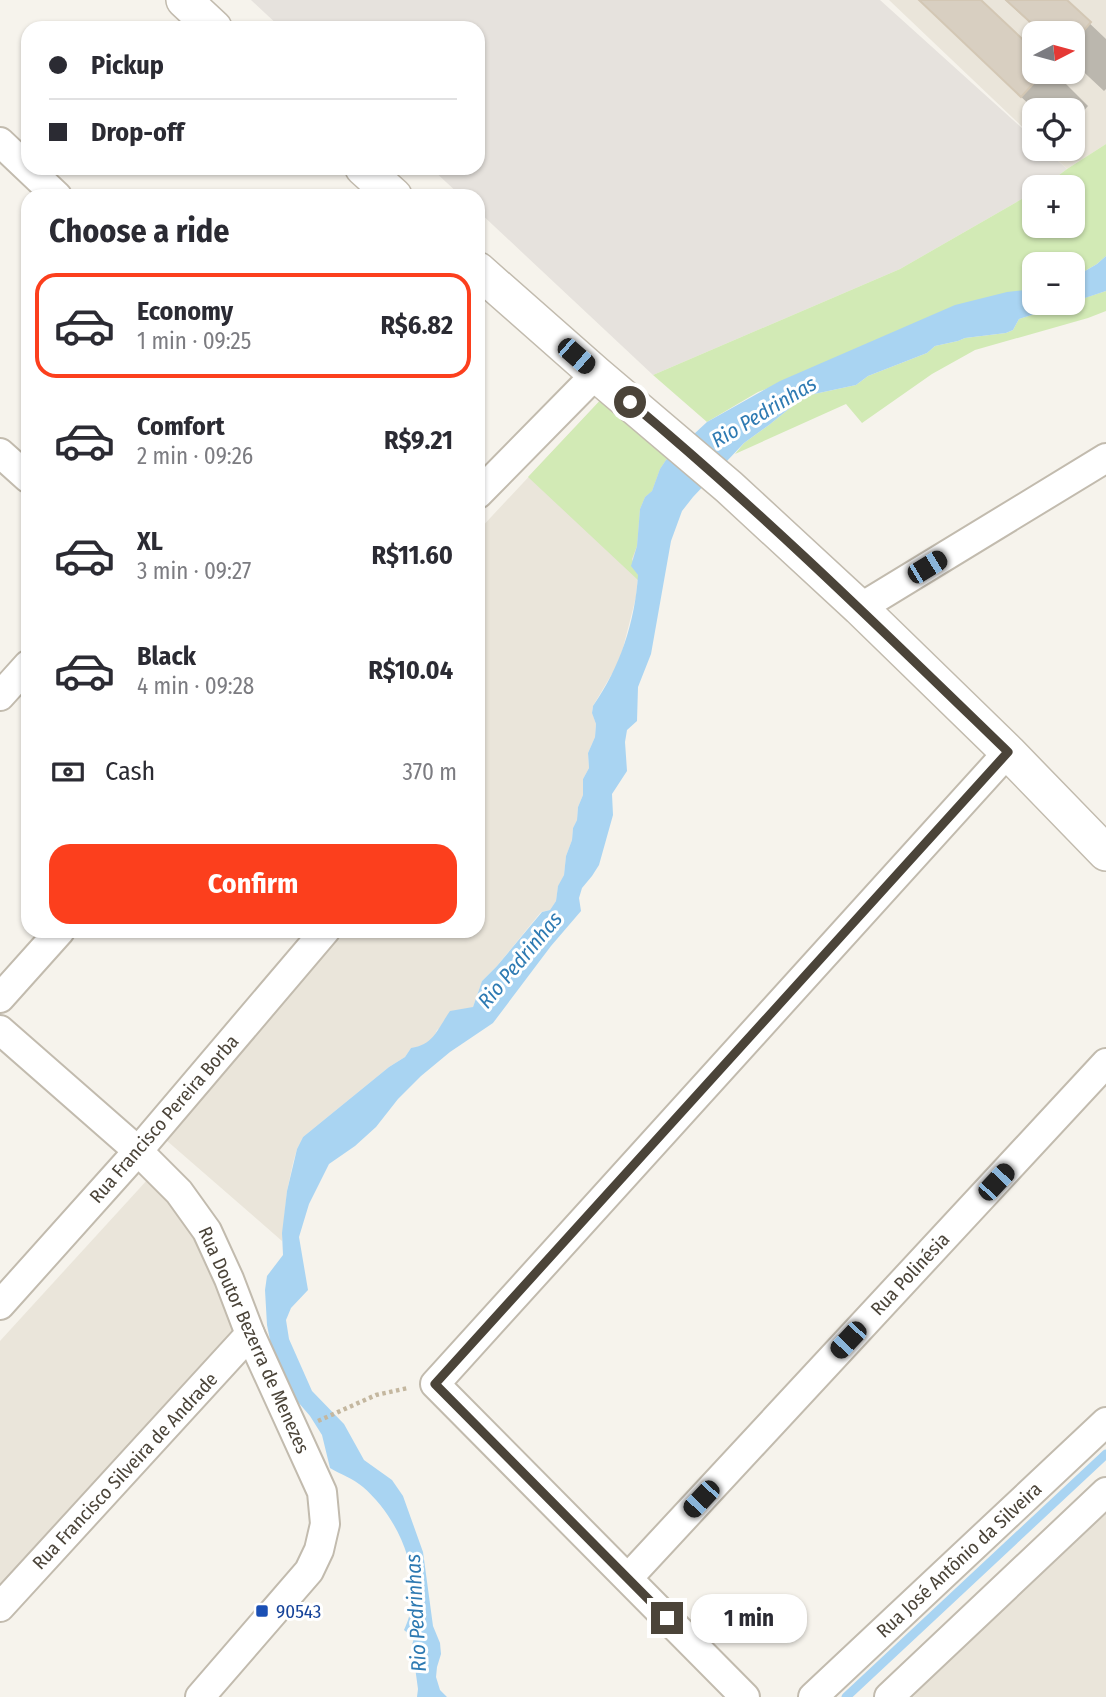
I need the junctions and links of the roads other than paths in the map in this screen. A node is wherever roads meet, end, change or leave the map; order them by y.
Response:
1 (184, 0) edge
2 (206, 21) edge
3 (0, 142) edge
4 (21, 162) edge
5 (35, 175) edge
6 (371, 175) edge
7 (50, 189) edge
8 (386, 189) edge
9 (485, 276) edge
10 (596, 374) junction
11 (0, 453) edge
12 (1106, 458) edge
13 (21, 472) edge
14 (485, 487) edge
15 (860, 608) junction
16 (21, 673) edge
17 (0, 696) edge
18 (1008, 752) junction
19 (1104, 847) edge
20 (54, 938) edge
21 (319, 938) edge
22 (0, 998) edge
23 (0, 1030) edge
24 (1106, 1063) edge
25 (138, 1151) junction
26 (0, 1305) edge
27 (250, 1335) junction
28 (1106, 1422) edge
29 (1106, 1492) edge
30 (628, 1578) junction
31 (0, 1607) edge
32 (200, 1697) edge
33 (745, 1697) edge
34 (813, 1697) edge
35 (889, 1697) edge

1 - 2 street
3 - 4 street
5 - 7 street
6 - 8 street
9 - 10 street
10 - 14 street
10 - 15 street
11 - 13 street
12 - 15 street
15 - 18 street
16 - 17 street
18 - 19 street
18 - 30 street
20 - 22 street
21 - 25 street, Rua Francisco Pereira Borba
23 - 25 street, Rua Doutor Bezerra de Menezes
24 - 30 street, Rua Polinésia
25 - 26 street, Rua Francisco Pereira Borba
25 - 27 street, Rua Doutor Bezerra de Menezes
27 - 31 street, Rua Francisco Silveira de Andrade
27 - 32 street, Rua Doutor Bezerra de Menezes
28 - 34 street, Rua José Antônio da Silveira
29 - 35 street
30 - 33 street

